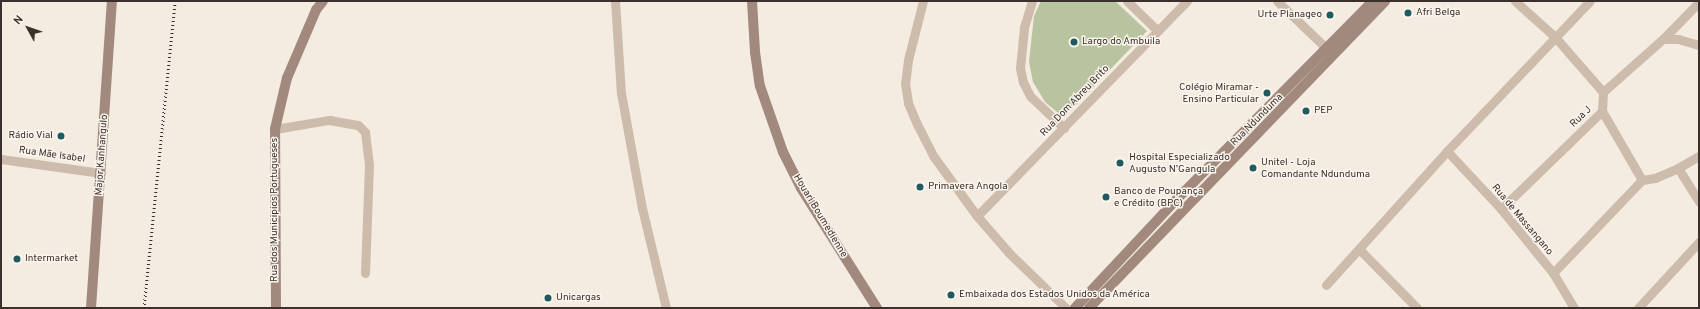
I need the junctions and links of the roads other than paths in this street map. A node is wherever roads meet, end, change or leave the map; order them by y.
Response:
1 (112, 1) edge
2 (323, 1) edge
3 (615, 1) edge
4 (752, 1) edge
5 (923, 1) edge
6 (1032, 1) edge
7 (1127, 1) edge
8 (1188, 1) edge
9 (1277, 1) edge
10 (1373, 1) edge
11 (1385, 1) edge
12 (1515, 1) edge
13 (1590, 1) edge
14 (1699, 2) edge
15 (1158, 31) junction
16 (1555, 37) junction
17 (1663, 39) junction
18 (1699, 45) edge
19 (1327, 49) junction
20 (1604, 92) junction
21 (1602, 112) junction
22 (275, 128) junction
23 (1064, 128) junction
24 (1447, 151) junction
25 (1699, 156) edge
26 (1, 159) edge
27 (1678, 168) junction
28 (101, 173) junction
29 (1642, 180) junction
30 (1699, 202) edge
31 (1501, 209) junction
32 (977, 216) junction
33 (1699, 242) edge
34 (1360, 250) junction
35 (366, 273) dead end
36 (1553, 273) junction
37 (1326, 285) dead end
38 (91, 308) edge
39 (276, 308) edge
40 (666, 308) edge
41 (877, 308) edge
42 (1066, 308) edge
43 (1075, 308) edge
44 (1089, 308) edge
45 (1417, 308) edge
46 (1574, 308) edge
47 (1638, 308) edge

1 - 28 street, Major Kanhangulo
2 - 22 street, Rua dos Municipios Portugueses
3 - 40 street
4 - 41 street, Houari Boumedienne
5 - 32 street
6 - 23 street
7 - 15 street
8 - 15 street, Rua Dom Abreu Brito
9 - 19 street
10 - 19 street, Rua Ndunduma
11 - 44 street, Rua Ndunduma
12 - 16 street
13 - 16 street
14 - 17 street
15 - 23 street, Rua Dom Abreu Brito
16 - 20 street
16 - 24 street
17 - 18 street
17 - 20 street
19 - 43 street, Rua Ndunduma
20 - 21 street, Rua J
21 - 29 street
21 - 31 street, Rua J
22 - 35 street
22 - 39 street, Rua dos Municipios Portugueses
23 - 32 street, Rua Dom Abreu Brito
24 - 31 street, Rua de Massangano
24 - 34 street
25 - 27 street
26 - 28 street, Rua Mãe Isabel
27 - 29 street
27 - 30 street
28 - 38 street, Major Kanhangulo
29 - 36 street
31 - 36 street, Rua de Massangano
32 - 42 street
33 - 47 street
34 - 37 street
34 - 45 street
36 - 46 street, Rua de Massangano

